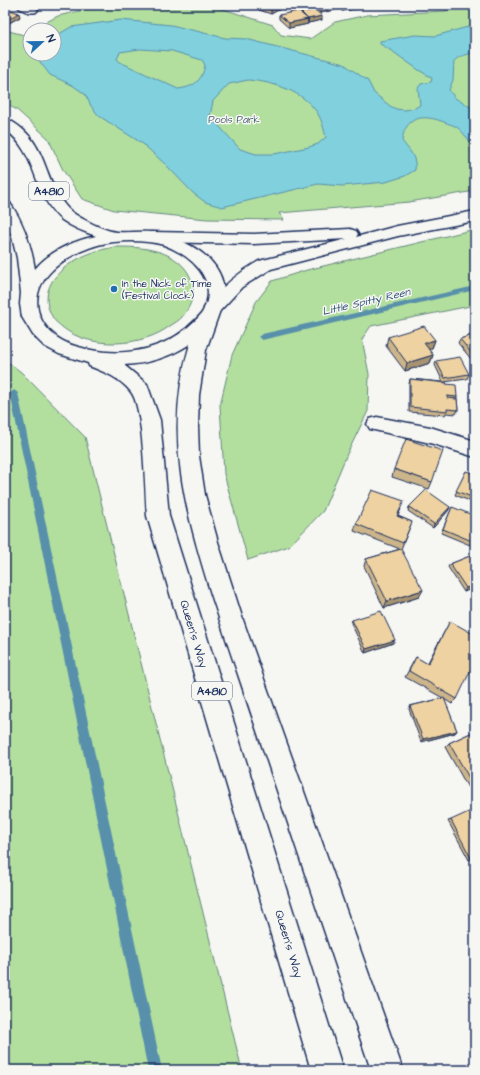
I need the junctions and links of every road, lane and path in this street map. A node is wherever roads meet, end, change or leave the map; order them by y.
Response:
1 (5, 123) edge
2 (5, 206) edge
3 (475, 216) edge
4 (397, 231) junction
5 (115, 237) junction
6 (152, 237) junction
7 (29, 292) junction
8 (211, 313) junction
9 (67, 351) junction
10 (377, 424) dead end
11 (475, 449) edge
12 (327, 1070) edge
13 (387, 1070) edge

1 - 5 main road, Queen's Way / A4810
2 - 7 main road, Queen's Way
3 - 4 main road
4 - 6 main road
4 - 8 main road
5 - 6 main road, Queen's Way
5 - 7 main road, Queen's Way
6 - 8 main road, Queen's Way
7 - 9 main road, Queen's Way
8 - 9 main road, Queen's Way
8 - 13 main road, Queen's Way
9 - 12 main road, Queen's Way / A4810
10 - 11 main road

